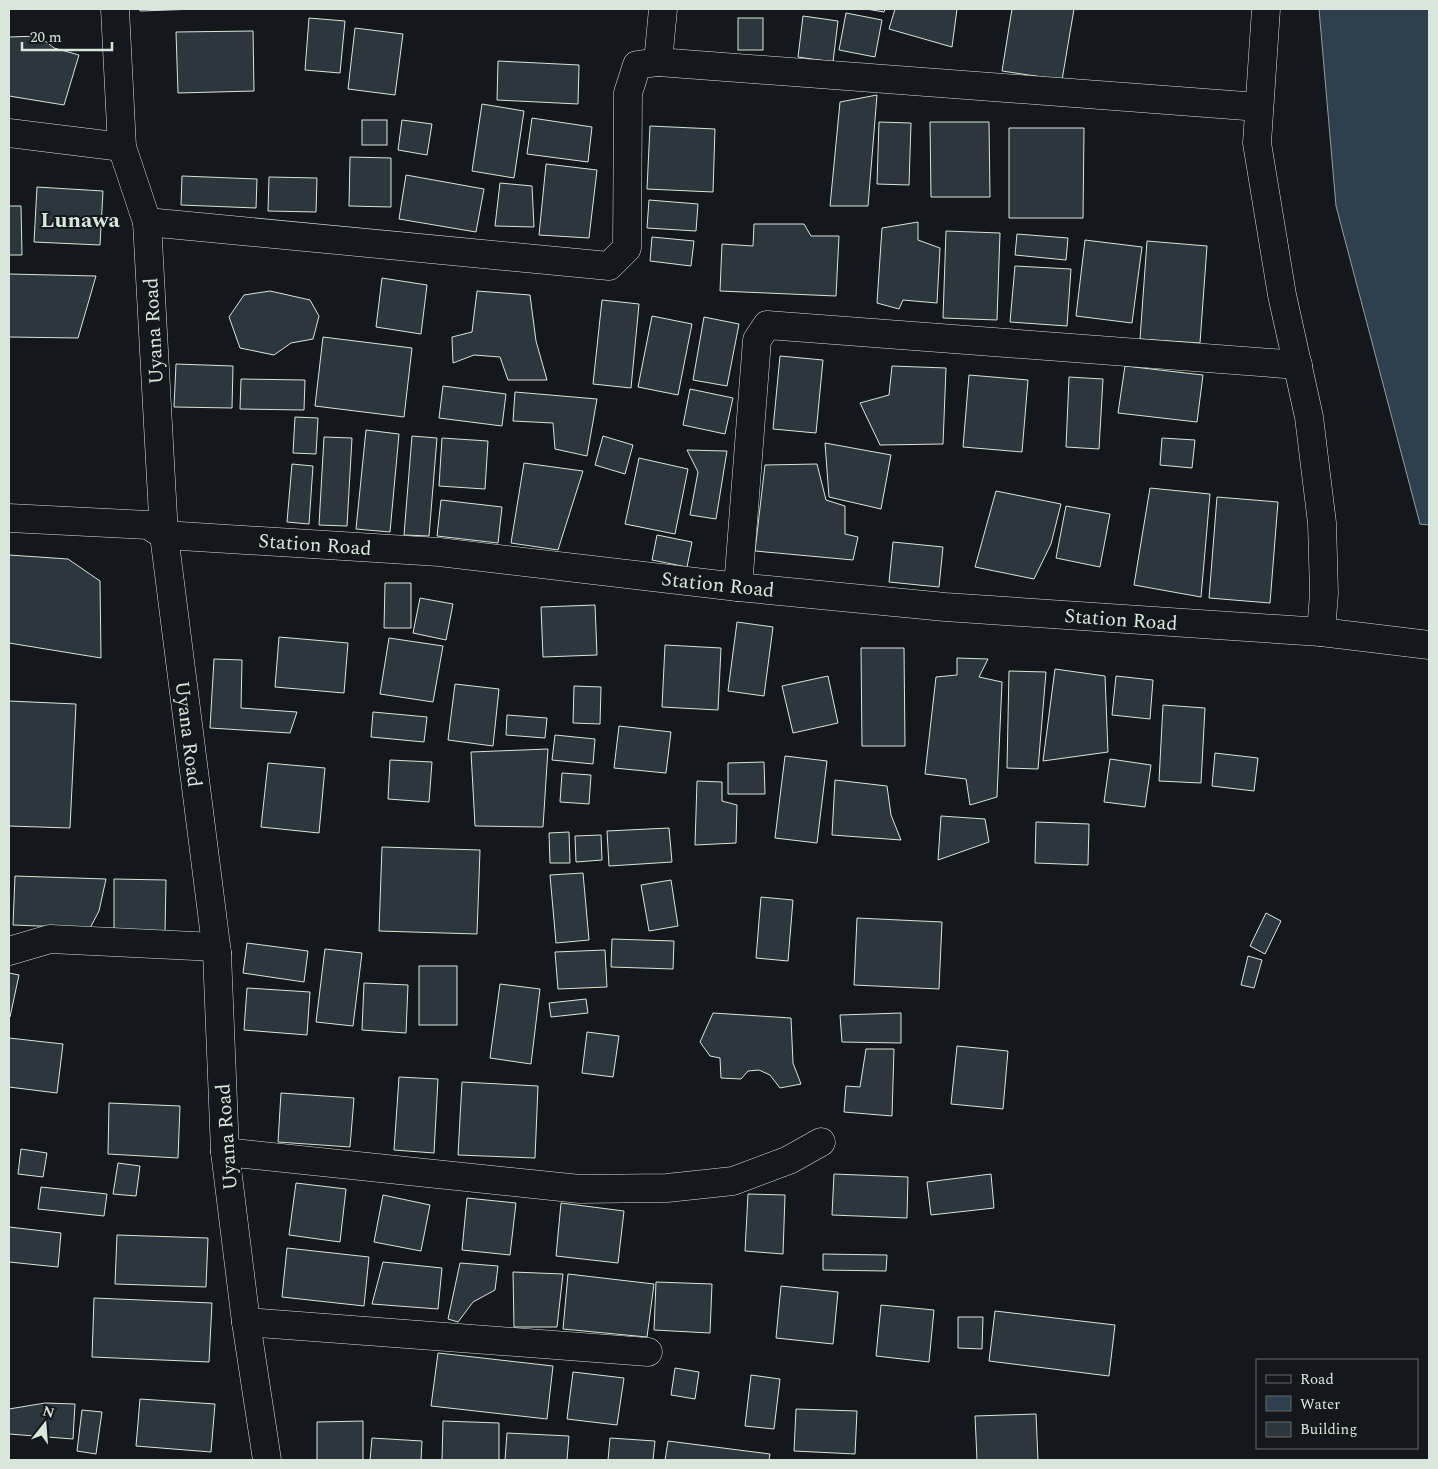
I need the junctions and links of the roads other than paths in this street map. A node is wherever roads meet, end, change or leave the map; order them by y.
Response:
1 (116, 9) edge
2 (663, 9) edge
3 (1266, 9) edge
4 (658, 62) junction
5 (1260, 107) junction
6 (9, 133) edge
7 (122, 147) junction
8 (147, 222) junction
9 (1298, 365) junction
10 (9, 518) edge
11 (164, 535) junction
12 (738, 587) junction
13 (1321, 632) junction
14 (1429, 644) edge
15 (9, 951) edge
16 (217, 954) junction
17 (821, 1142) dead end
18 (225, 1152) junction
19 (246, 1322) junction
20 (648, 1352) dead end
21 (267, 1460) edge

1 - 7 street, Uyana Road
2 - 4 street
3 - 5 street
4 - 5 street
4 - 8 street
5 - 9 street
6 - 7 street
7 - 8 street, Uyana Road
8 - 11 street, Uyana Road
9 - 12 street
9 - 13 street
10 - 11 street, Station Road
11 - 12 street, Station Road
11 - 16 street, Uyana Road
12 - 13 street, Station Road
13 - 14 street, Station Road
15 - 16 street
16 - 18 street, Uyana Road
17 - 18 street
18 - 19 street, Uyana Road
19 - 20 street
19 - 21 street, Uyana Road

